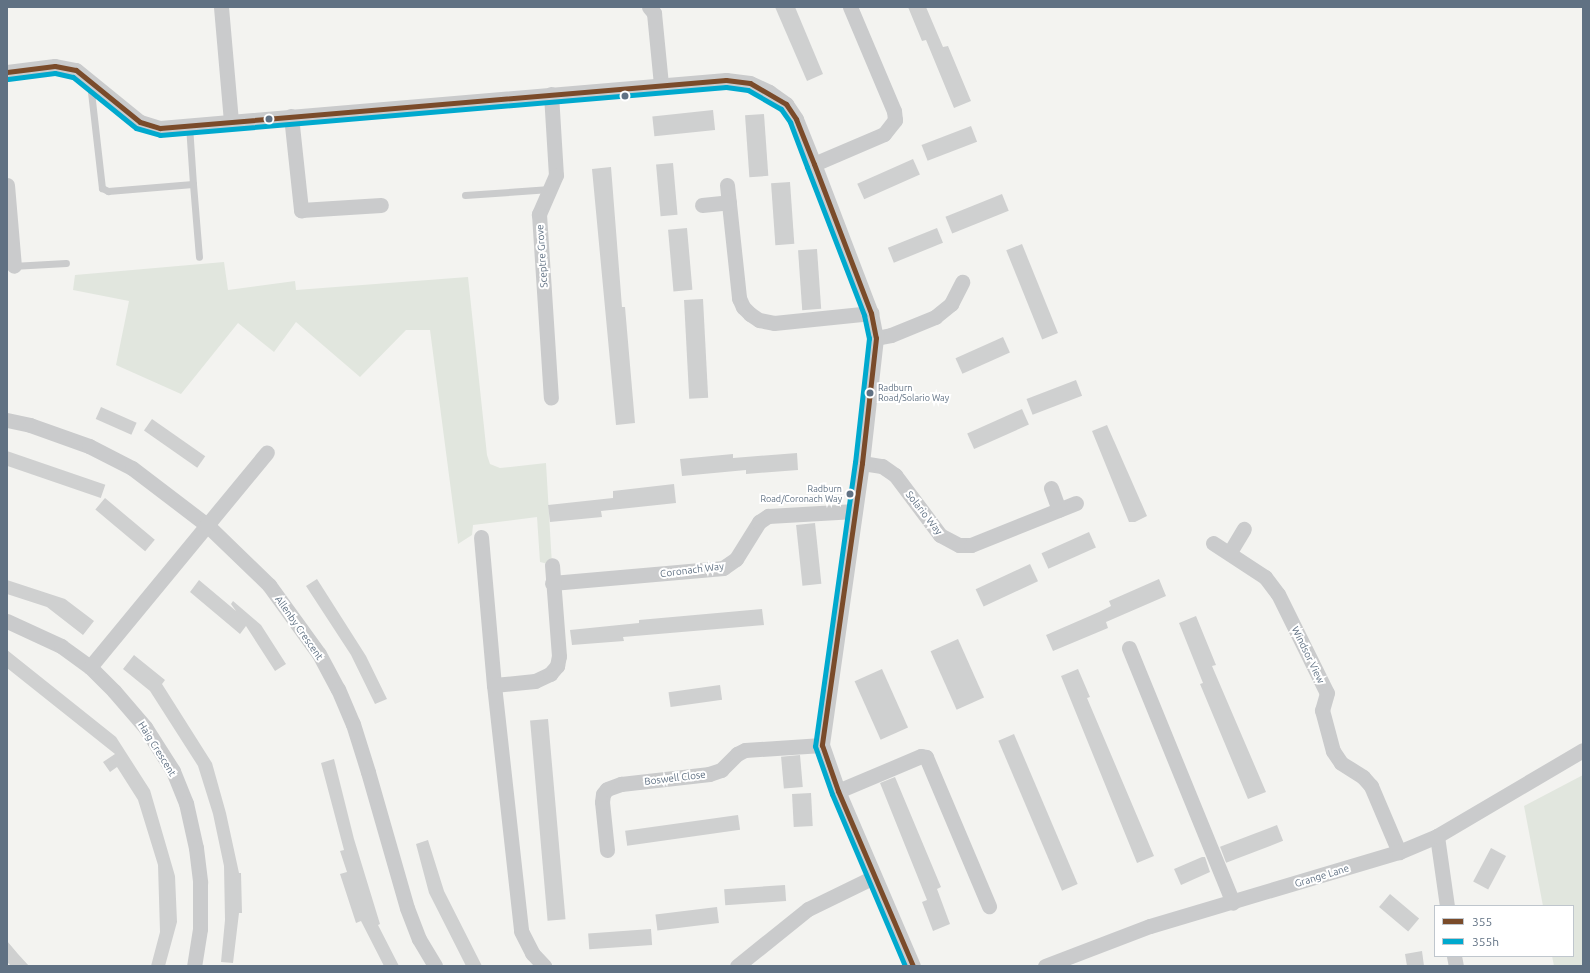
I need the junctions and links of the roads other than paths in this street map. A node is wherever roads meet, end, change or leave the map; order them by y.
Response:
1 (221, 7) edge
2 (650, 7) edge
3 (850, 7) edge
4 (7, 72) edge
5 (90, 79) junction
6 (661, 84) junction
7 (551, 94) junction
8 (291, 116) junction
9 (231, 122) junction
10 (189, 125) junction
11 (814, 164) junction
12 (193, 184) junction
13 (7, 185) edge
14 (727, 185) dead end
15 (550, 189) junction
16 (465, 195) dead end
17 (729, 202) junction
18 (381, 205) dead end
19 (702, 205) dead end
20 (199, 257) dead end
21 (66, 263) dead end
22 (11, 266) edge
23 (962, 282) dead end
24 (871, 313) junction
25 (876, 338) junction
26 (551, 398) dead end
27 (7, 420) edge
28 (267, 452) dead end
29 (862, 462) junction
30 (1050, 488) dead end
31 (1076, 503) dead end
32 (1059, 510) junction
33 (855, 511) junction
34 (208, 526) junction
35 (1244, 529) dead end
36 (481, 537) dead end
37 (1213, 542) dead end
38 (1230, 552) junction
39 (552, 565) dead end
40 (552, 583) junction
41 (7, 621) edge
42 (1129, 648) dead end
43 (90, 668) junction
44 (494, 685) junction
45 (822, 745) junction
46 (1583, 750) edge
47 (838, 791) junction
48 (1437, 836) junction
49 (607, 850) dead end
50 (1399, 852) junction
51 (874, 877) junction
52 (1233, 903) junction
53 (1447, 905) edge
54 (989, 906) dead end
55 (194, 966) edge
56 (434, 966) edge
57 (544, 966) edge
58 (737, 966) edge
59 (913, 966) edge
60 (1045, 966) edge

1 - 9 street
2 - 6 street
3 - 11 street
4 - 5 street
5 - 10 street
5 - 12 lane
6 - 7 street
6 - 11 street
7 - 8 street
7 - 15 street, Sceptre Grove
8 - 9 street
8 - 18 street
9 - 10 street
10 - 12 lane
11 - 24 street
12 - 20 lane
13 - 22 street
14 - 17 street
15 - 16 lane
15 - 26 street, Sceptre Grove
17 - 19 street
17 - 24 street
21 - 22 lane
23 - 25 street
24 - 25 street
25 - 29 street
27 - 34 street, Allenby Crescent
28 - 34 street
29 - 32 street, Solario Way
29 - 33 street
30 - 32 street
31 - 32 street, Solario Way
33 - 40 street, Coronach Way
33 - 45 street
34 - 43 street
34 - 56 street, Allenby Crescent
35 - 38 street
36 - 44 street
37 - 38 street, Windsor View
38 - 50 street, Windsor View
39 - 40 street
40 - 44 street
41 - 43 street, Haig Crescent
42 - 52 street
43 - 55 street, Haig Crescent
44 - 57 street
45 - 47 street
45 - 49 street, Boswell Close
46 - 48 street, Grange Lane
47 - 51 street
47 - 54 street
48 - 50 street, Grange Lane
48 - 53 street
50 - 52 street, Grange Lane
51 - 58 street
51 - 59 street
52 - 60 street, Grange Lane

